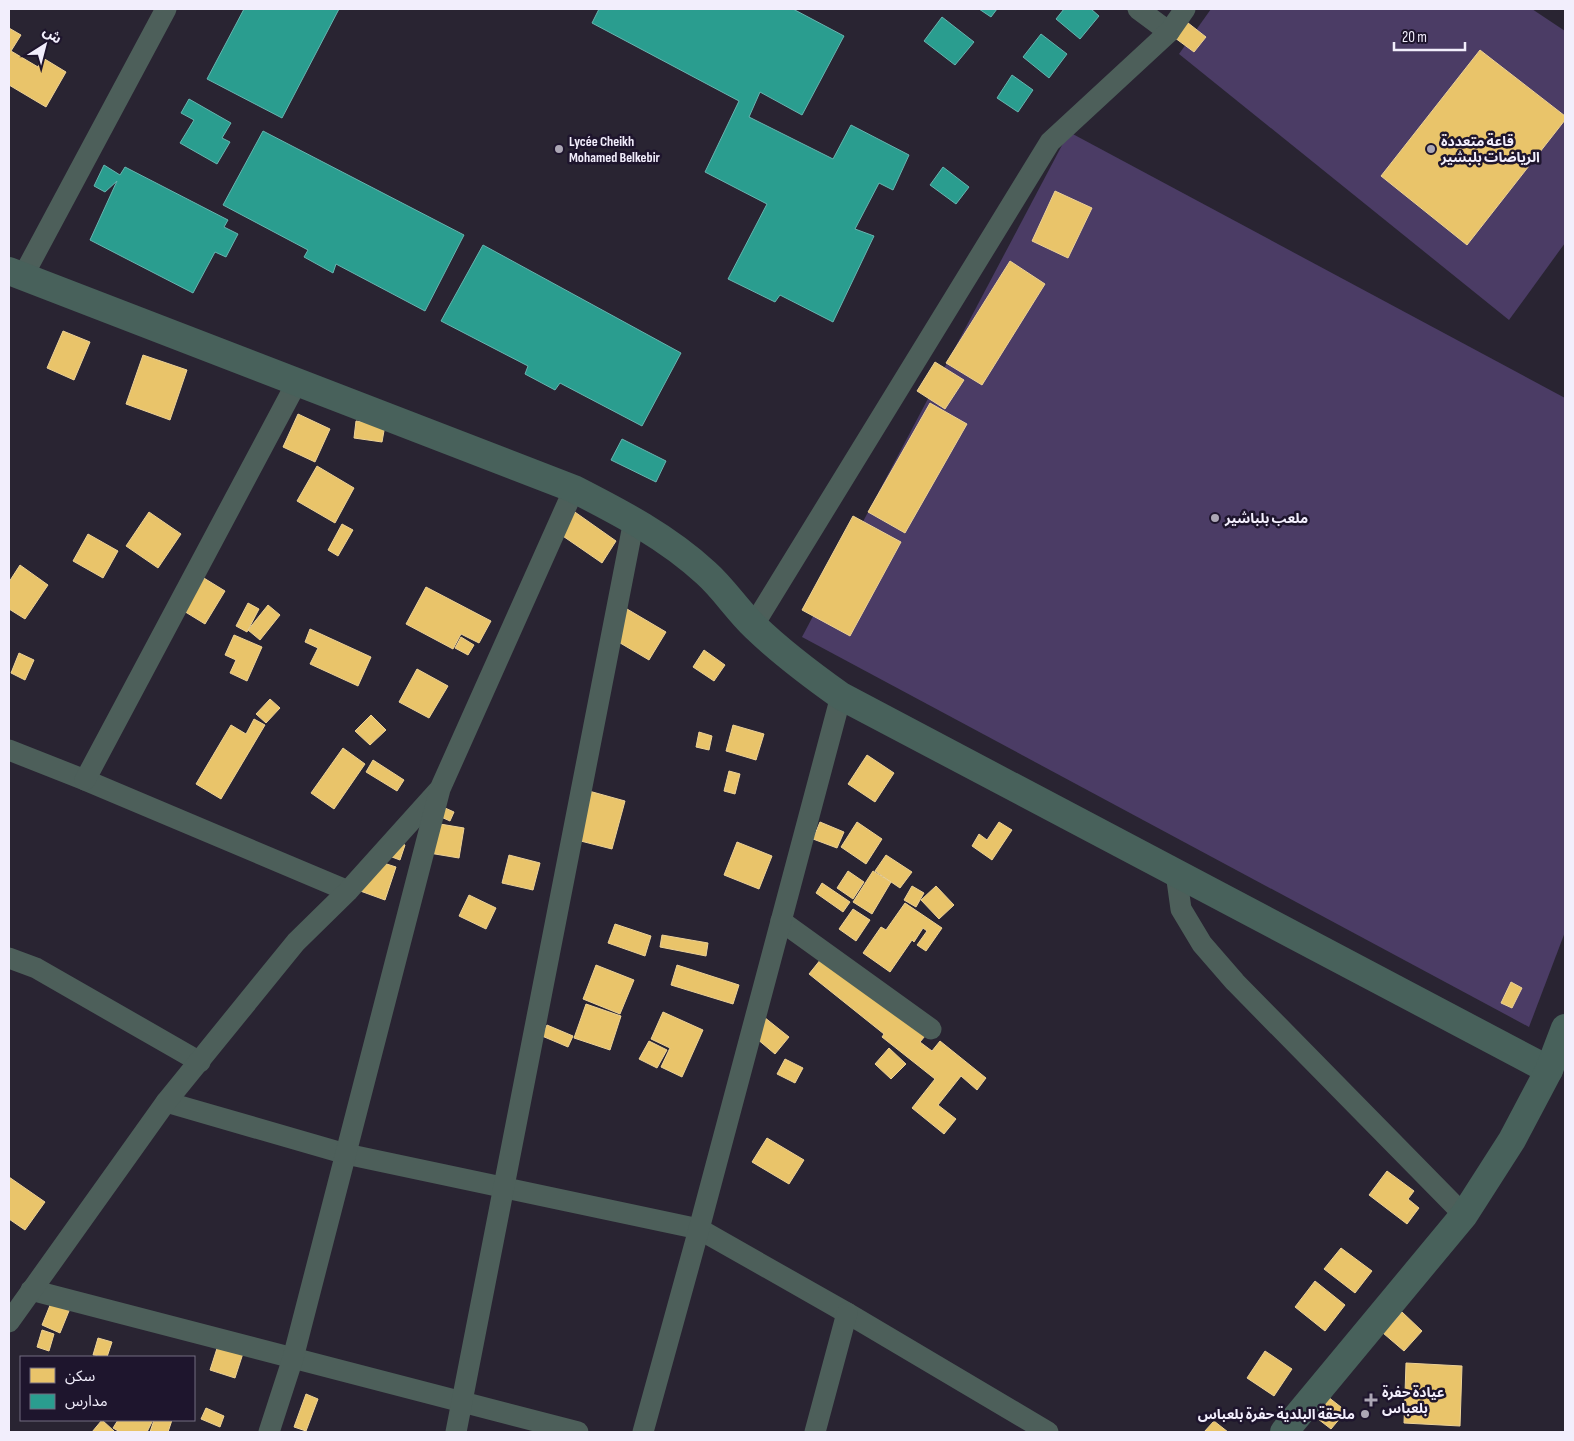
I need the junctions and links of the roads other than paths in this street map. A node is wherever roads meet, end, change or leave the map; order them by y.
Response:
1 (166, 9) edge
2 (1138, 9) edge
3 (1185, 9) edge
4 (1169, 32) junction
5 (16, 274) edge
6 (298, 382) junction
7 (574, 489) junction
8 (634, 520) junction
9 (753, 626) junction
10 (841, 696) junction
11 (9, 750) edge
12 (85, 780) junction
13 (440, 789) junction
14 (1176, 873) junction
15 (348, 891) junction
16 (780, 922) junction
17 (9, 958) edge
18 (931, 1028) dead end
19 (1565, 1028) edge
20 (200, 1062) junction
21 (1549, 1070) junction
22 (166, 1102) junction
23 (346, 1154) junction
24 (503, 1188) junction
25 (1464, 1215) junction
26 (699, 1229) junction
27 (31, 1290) junction
28 (847, 1313) junction
29 (9, 1322) edge
30 (293, 1358) junction
31 (462, 1402) junction
32 (269, 1432) edge
33 (456, 1432) edge
34 (578, 1432) edge
35 (643, 1432) edge
36 (815, 1432) edge
37 (1048, 1432) edge
38 (1284, 1432) edge

1 - 5 street
2 - 4 street
3 - 4 street
4 - 9 street
5 - 6 street
6 - 7 street
6 - 12 street
7 - 8 street
7 - 13 street
8 - 9 street
8 - 24 street
9 - 10 street
10 - 14 street
10 - 16 street
11 - 12 street
12 - 15 street
13 - 15 street
13 - 23 street
14 - 21 street
14 - 25 street
15 - 20 street
16 - 18 street
16 - 26 street
17 - 20 street
19 - 21 street
20 - 22 street
21 - 25 street
22 - 23 street
22 - 27 street
23 - 24 street
23 - 30 street
24 - 26 street
24 - 31 street
25 - 38 street
26 - 28 street
26 - 35 street
27 - 29 street
27 - 30 street
28 - 36 street
28 - 37 street
30 - 31 street
30 - 32 street
31 - 33 street
31 - 34 street

